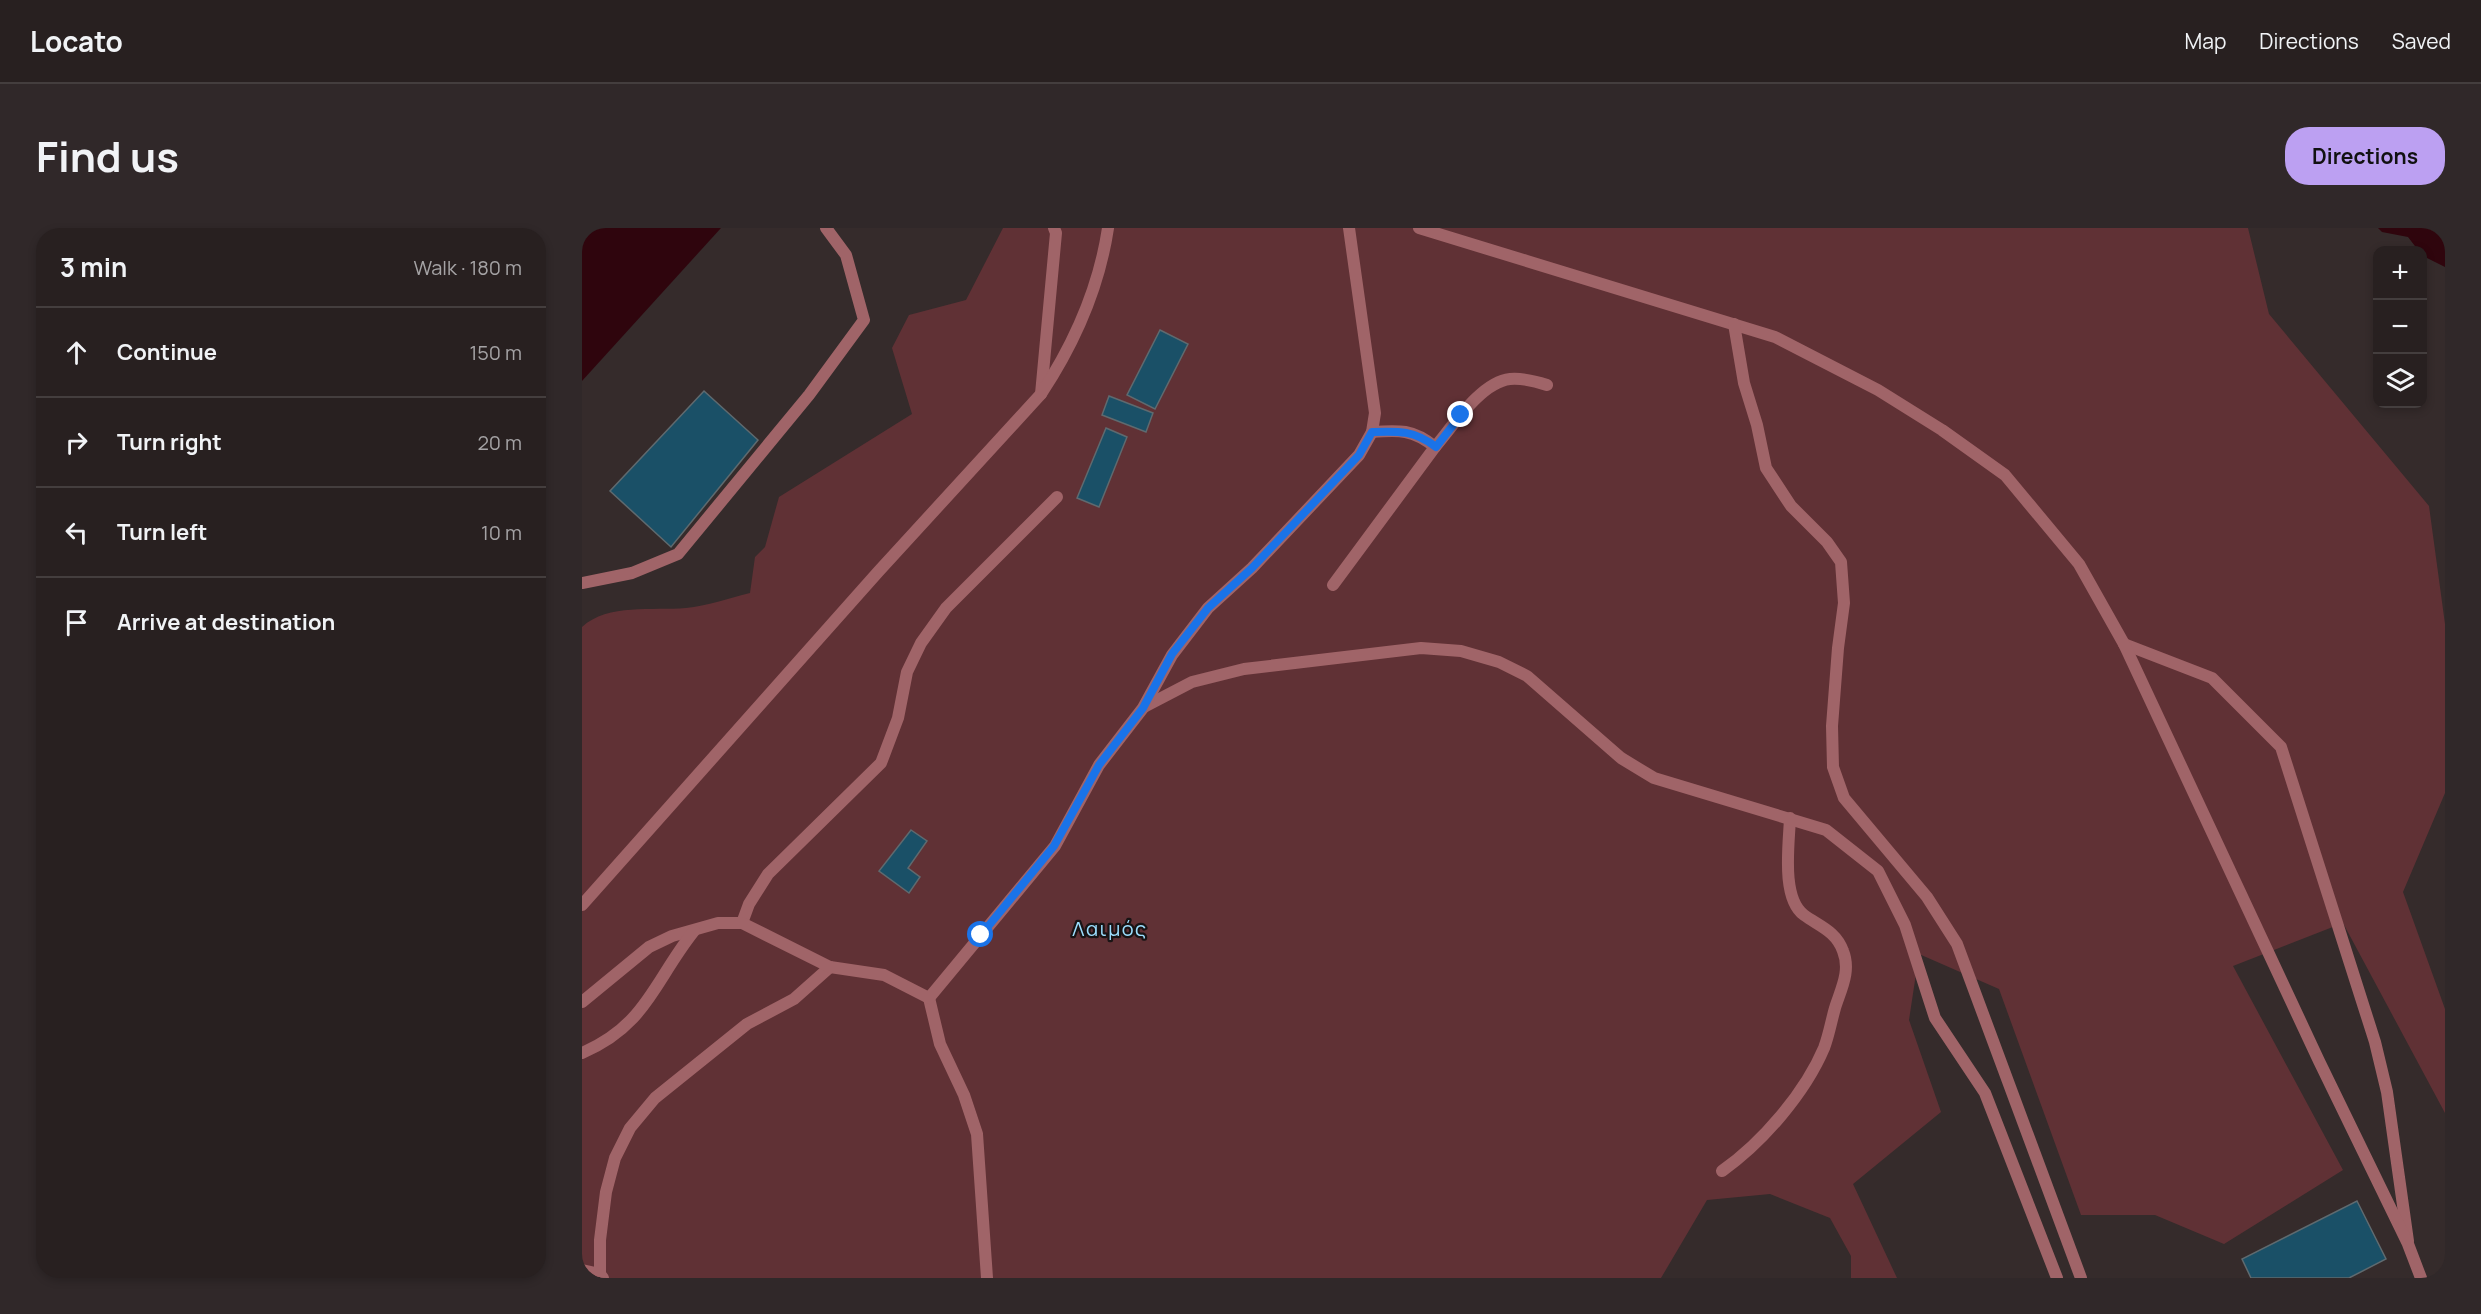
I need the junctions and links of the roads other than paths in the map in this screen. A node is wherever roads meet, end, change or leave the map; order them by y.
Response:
1 (826, 228) edge
2 (1054, 228) edge
3 (1108, 228) edge
4 (1349, 228) edge
5 (1419, 228) edge
6 (1734, 324) junction
7 (1547, 385) dead end
8 (1041, 394) junction
9 (1372, 432) junction
10 (1436, 447) junction
11 (1057, 497) dead end
12 (582, 583) edge
13 (1333, 585) dead end
14 (2124, 644) junction
15 (1143, 708) junction
16 (1790, 819) junction
17 (582, 905) edge
18 (742, 923) junction
19 (694, 931) junction
20 (830, 967) junction
21 (929, 998) junction
22 (582, 1002) edge
23 (582, 1053) edge
24 (1722, 1171) dead end
25 (2409, 1244) junction
26 (582, 1270) edge
27 (601, 1276) edge
28 (987, 1278) edge
29 (2057, 1278) edge
30 (2081, 1278) edge
31 (2421, 1278) edge

1 - 12 street
2 - 8 street
3 - 8 street
4 - 9 street
5 - 6 street
6 - 14 street
6 - 30 street
7 - 10 street
8 - 17 street
9 - 10 street
9 - 15 street
10 - 13 street
11 - 18 street
14 - 25 street
14 - 25 street
15 - 16 street
15 - 21 street
16 - 24 street
16 - 29 street
18 - 19 street
18 - 20 street
19 - 22 street
19 - 23 street
20 - 21 street
20 - 27 street
21 - 28 street
25 - 31 street
26 - 27 street

